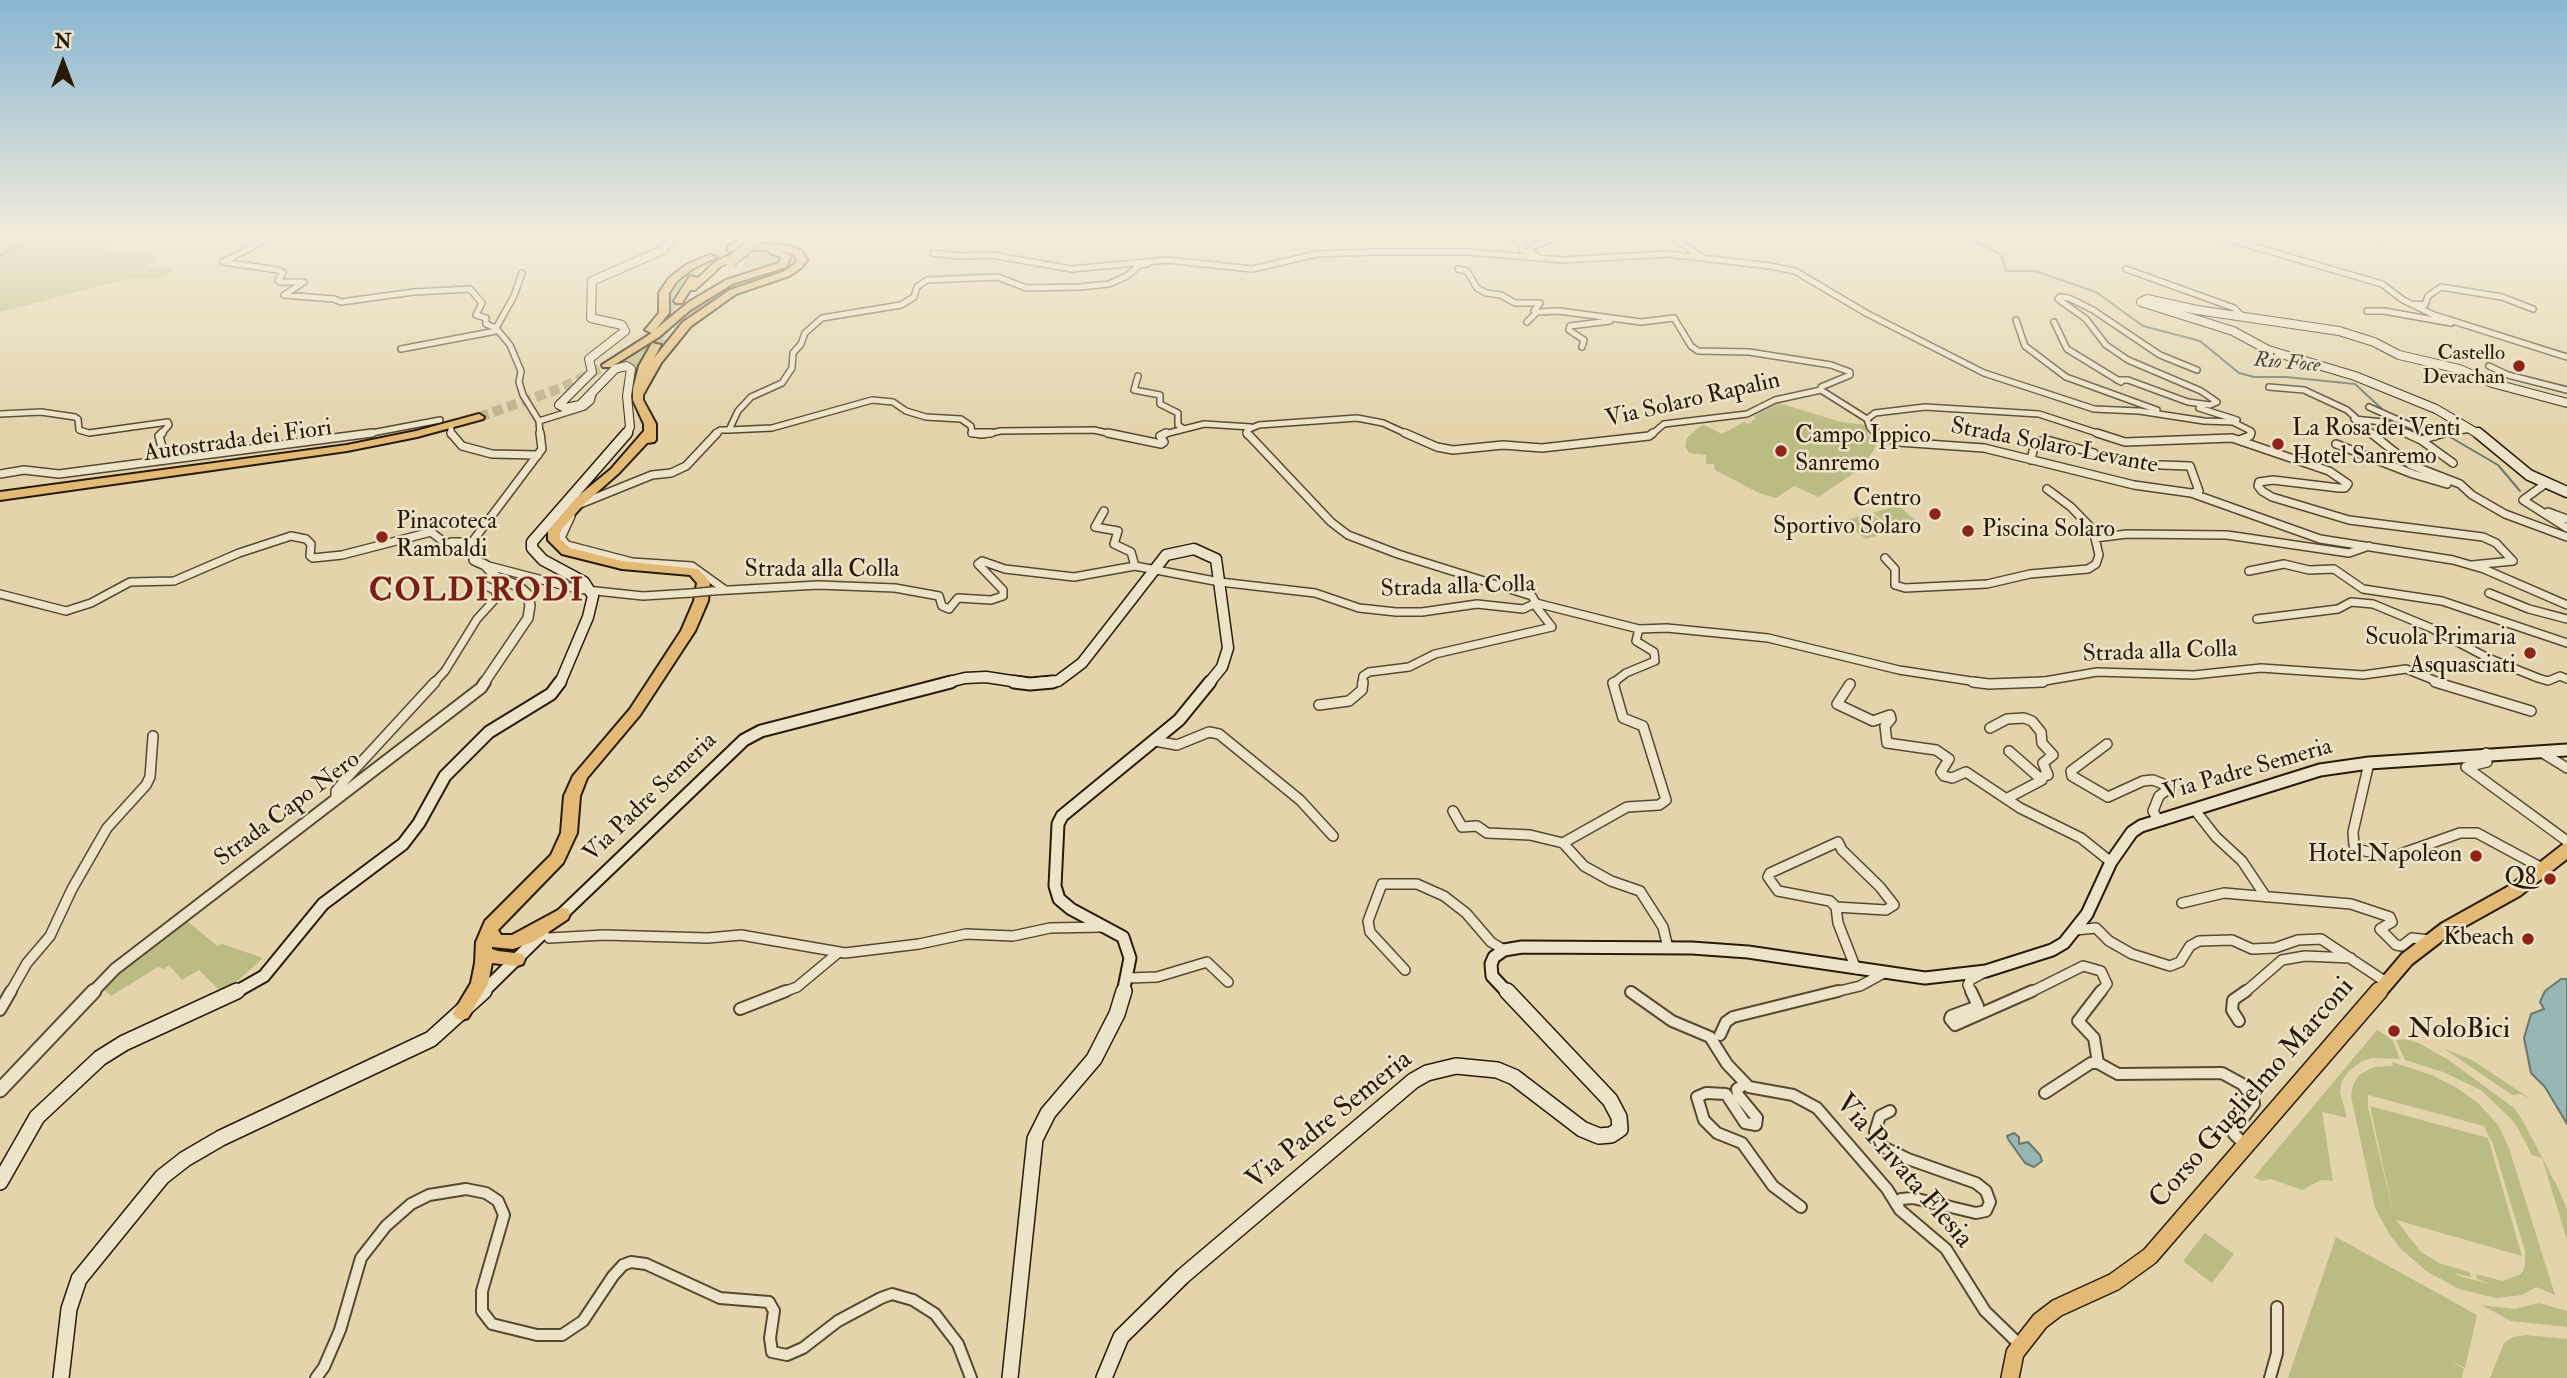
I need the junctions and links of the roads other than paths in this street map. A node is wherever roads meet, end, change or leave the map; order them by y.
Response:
1 (325, 298) edge
2 (368, 298) edge
3 (474, 298) edge
4 (513, 298) edge
5 (590, 298) edge
6 (664, 298) edge
7 (684, 298) edge
8 (691, 298) edge
9 (691, 298) edge
10 (696, 298) edge
11 (725, 298) edge
12 (912, 298) edge
13 (1507, 298) edge
14 (1840, 298) edge
15 (2058, 298) edge
16 (2068, 298) edge
17 (2206, 298) edge
18 (2402, 298) edge
19 (2427, 298) edge
20 (2505, 298) edge
21 (2409, 303) junction
22 (683, 305) junction
23 (2533, 309) dead end
24 (2367, 311) dead end
25 (1537, 312) junction
26 (2242, 316) junction
27 (1623, 320) junction
28 (2016, 320) dead end
29 (1527, 322) dead end
30 (2054, 322) dead end
31 (2470, 324) junction
32 (676, 328) dead end
33 (496, 330) junction
34 (645, 336) junction
35 (656, 345) tunnel mouth
36 (1582, 347) dead end
37 (401, 349) dead end
38 (2567, 357) edge
39 (2489, 366) dead end
40 (2197, 370) dead end
41 (641, 376) junction
42 (1138, 376) dead end
43 (2117, 380) junction
44 (2269, 387) dead end
45 (1821, 390) junction
46 (2567, 390) edge
47 (593, 394) junction
48 (638, 395) junction
49 (2130, 401) junction
50 (2567, 403) edge
51 (2369, 407) dead end
52 (2146, 411) junction
53 (0, 414) edge
54 (2163, 414) junction
55 (477, 415) tunnel mouth
56 (2356, 418) junction
57 (1867, 419) junction
58 (440, 420) dead end
59 (539, 421) junction
60 (1251, 427) junction
61 (451, 429) dead end
62 (1184, 429) junction
63 (729, 430) junction
64 (2475, 431) junction
65 (2436, 436) junction
66 (2421, 439) junction
67 (2239, 440) junction
68 (2336, 444) dead end
69 (2253, 446) junction
70 (2094, 453) dead end
71 (538, 455) junction
72 (177, 458) junction
73 (2031, 460) junction
74 (2453, 463) dead end
75 (2161, 465) dead end
76 (0, 474) edge
77 (2545, 484) junction
78 (2047, 489) dead end
79 (2467, 491) junction
80 (2567, 492) edge
81 (2191, 493) junction
82 (0, 494) edge
83 (585, 500) junction
84 (2535, 508) junction
85 (1104, 511) dead end
86 (2567, 519) edge
87 (2567, 528) edge
88 (2100, 537) junction
89 (2567, 537) edge
90 (472, 542) junction
91 (2369, 546) junction
92 (1885, 558) dead end
93 (474, 560) joint
94 (485, 565) junction
95 (2472, 565) junction
96 (1135, 566) junction
97 (1153, 569) junction
98 (2249, 571) dead end
99 (499, 579) junction
100 (1220, 582) junction
101 (591, 590) junction
102 (727, 590) junction
103 (2489, 593) dead end
104 (0, 594) edge
105 (1536, 604) junction
106 (2567, 606) edge
107 (2257, 618) dead end
108 (2567, 619) edge
109 (1639, 629) junction
110 (2567, 642) edge
111 (2567, 679) edge
112 (1850, 684) dead end
113 (1320, 705) dead end
114 (2531, 711) dead end
115 (1990, 728) dead end
116 (153, 736) dead end
117 (1155, 741) junction
118 (2107, 744) dead end
119 (2567, 750) edge
120 (2009, 751) dead end
121 (2541, 752) junction
122 (2486, 753) junction
123 (2369, 763) junction
124 (2567, 768) edge
125 (2041, 777) junction
126 (336, 798) junction
127 (2006, 799) junction
128 (2194, 809) junction
129 (1453, 811) dead end
130 (2158, 820) junction
131 (1333, 836) dead end
132 (2567, 841) edge
133 (1563, 843) junction
134 (2562, 854) edge
135 (2111, 862) junction
136 (2542, 868) junction
137 (2266, 897) junction
138 (2182, 903) dead end
139 (1836, 907) junction
140 (562, 914) junction
141 (1108, 926) junction
142 (489, 930) junction
143 (2075, 930) junction
144 (549, 938) dead end
145 (2429, 940) junction
146 (502, 943) junction
147 (1668, 948) junction
148 (1504, 950) junction
149 (839, 952) junction
150 (484, 953) junction
151 (2353, 958) junction
152 (517, 959) junction
153 (1856, 969) junction
154 (1405, 970) dead end
155 (1986, 971) junction
156 (1882, 974) junction
157 (1128, 978) junction
158 (1228, 982) dead end
159 (2386, 982) junction
160 (1631, 992) dead end
161 (740, 1009) dead end
162 (0, 1010) edge
163 (462, 1013) junction
164 (2239, 1021) dead end
165 (1720, 1035) dead end
166 (2098, 1063) junction
167 (1745, 1084) junction
168 (1, 1088) edge
169 (2045, 1093) dead end
170 (1891, 1111) dead end
171 (2245, 1145) junction
172 (0, 1182) edge
173 (1898, 1203) junction
174 (1801, 1207) dead end
175 (2277, 1307) dead end
176 (2020, 1345) junction
177 (61, 1378) edge
178 (316, 1378) edge
179 (971, 1378) edge
180 (1010, 1378) edge
181 (1104, 1378) edge
182 (2010, 1378) edge
183 (2270, 1378) edge

1 - 2 street
3 - 33 street
4 - 33 street
5 - 47 main road
6 - 34 highway
7 - 22 highway
8 - 22 highway
9 - 34 highway
10 - 22 highway
11 - 48 highway
12 - 63 street
13 - 25 street
14 - 52 street
15 - 43 street
16 - 40 street
17 - 26 street
18 - 21 street
19 - 21 street
20 - 23 street
21 - 31 street
22 - 34 highway
24 - 31 street
25 - 27 street
25 - 29 street
26 - 50 main road
26 - 64 main road
27 - 36 street
27 - 45 street, Via Solaro Rapalin
28 - 49 street
30 - 43 street
31 - 38 street
32 - 41 highway
33 - 37 street
33 - 59 street
35 - 41 highway
39 - 46 street
41 - 48 highway
42 - 62 street
43 - 69 street
44 - 56 street
45 - 57 street
45 - 60 street, Via Solaro Rapalin
47 - 59 street
47 - 101 main road
48 - 83 highway
49 - 52 street
49 - 54 street
51 - 65 street
52 - 54 street
53 - 72 street
54 - 67 street
55 - 82 highway, Autostrada dei Fiori
56 - 66 street
56 - 79 street
57 - 67 street, Strada Solaro Levante
57 - 73 street, Strada Solaro Levante
58 - 72 street
59 - 71 street
60 - 62 street, Via Solaro Rapalin
60 - 105 street
61 - 71 street
62 - 63 street
63 - 83 street
64 - 65 street
64 - 77 main road
65 - 66 street
66 - 74 street
67 - 69 street, Strada Solaro Levante
68 - 79 street
69 - 95 street, Strada Solaro Levante
70 - 73 street
71 - 90 street
72 - 76 street
73 - 81 street, Strada Solaro Levante
75 - 81 street
77 - 80 main road
77 - 84 street
78 - 88 street
79 - 89 street
81 - 91 street, Strada Solaro Levante
83 - 102 street
83 - 142 highway
84 - 86 street
84 - 87 street
85 - 96 street
88 - 91 street
88 - 92 street
90 - 93 street
90 - 104 street
91 - 95 street, Strada Solaro Levante
93 - 94 street, Strada Capo Nero
94 - 99 street, Strada Capo Nero
94 - 101 street, Strada alla Colla
95 - 106 street, Strada Solaro Levante
96 - 97 street, Strada alla Colla
96 - 102 street, Strada alla Colla
97 - 100 street, Strada alla Colla
97 - 100 main road, Via Padre Semeria
97 - 140 main road, Via Padre Semeria
98 - 110 street
99 - 126 street
99 - 126 street, Strada Capo Nero
100 - 105 street, Strada alla Colla
100 - 117 main road, Via Padre Semeria
101 - 102 street, Strada alla Colla, bridge
101 - 172 main road
103 - 108 street
105 - 109 street, Strada alla Colla
105 - 113 street
107 - 111 street
109 - 114 street, Strada alla Colla
109 - 133 street
112 - 127 street
115 - 125 street
116 - 162 street
117 - 131 street
117 - 141 main road, Via Padre Semeria
118 - 130 street
119 - 121 main road, Via Padre Semeria
120 - 125 street
121 - 122 main road, Via Padre Semeria
121 - 124 street
122 - 123 main road, Via Padre Semeria
122 - 132 street
123 - 128 main road, Via Padre Semeria
123 - 136 street
125 - 127 street
126 - 168 street, Strada Capo Nero
127 - 135 street
128 - 130 main road, Via Padre Semeria
128 - 137 street
129 - 133 street
130 - 135 main road, Via Padre Semeria
133 - 147 street
134 - 136 main road, Corso Guglielmo Marconi
135 - 143 main road, Via Padre Semeria
136 - 145 main road, Corso Guglielmo Marconi
137 - 138 street
137 - 145 street
139 - 139 street
139 - 153 street
140 - 146 highway
140 - 152 main road, Via Padre Semeria
141 - 149 street
141 - 157 main road, Via Padre Semeria
142 - 146 highway
142 - 150 highway
143 - 151 street
143 - 155 main road, Via Padre Semeria
144 - 149 street
145 - 159 main road, Corso Guglielmo Marconi
146 - 152 highway
147 - 148 main road, Via Padre Semeria
147 - 153 main road, Via Padre Semeria
148 - 154 street
148 - 181 main road, Via Padre Semeria
149 - 161 street
150 - 152 highway
150 - 163 highway
151 - 159 street
151 - 164 street
152 - 163 main road, Via Padre Semeria
153 - 156 main road, Via Padre Semeria
155 - 156 main road, Via Padre Semeria
155 - 166 street
156 - 165 street
157 - 158 street
157 - 180 main road, Via Padre Semeria
159 - 171 main road, Corso Guglielmo Marconi
160 - 167 street
163 - 177 main road, Via Padre Semeria
166 - 169 street
166 - 171 street
167 - 173 street, Via Privata Flesia
167 - 174 street
170 - 173 street
171 - 176 main road, Corso Guglielmo Marconi
173 - 176 street, Via Privata Flesia
175 - 183 street
176 - 182 main road, Corso Guglielmo Marconi
178 - 179 street

